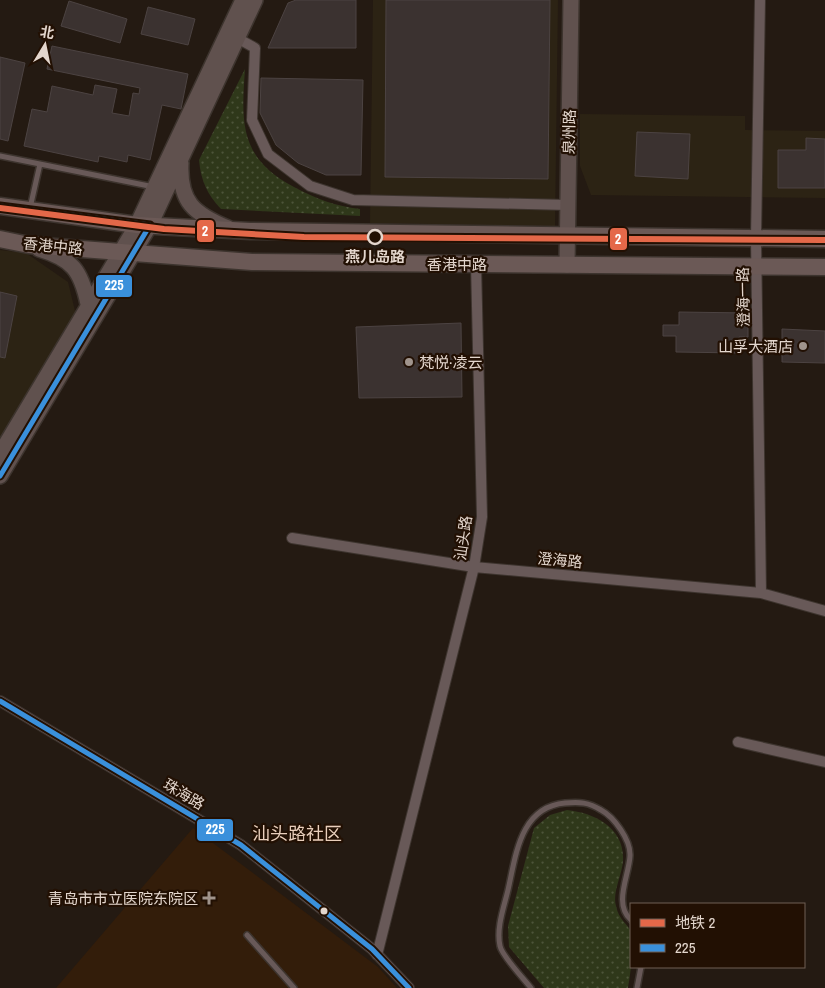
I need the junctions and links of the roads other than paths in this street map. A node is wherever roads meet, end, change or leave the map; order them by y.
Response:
1 (243, 0) edge
2 (255, 0) edge
3 (571, 0) edge
4 (760, 0) edge
5 (237, 38) junction
6 (0, 156) edge
7 (181, 159) junction
8 (40, 164) junction
9 (154, 187) junction
10 (568, 205) junction
11 (0, 206) edge
12 (29, 212) junction
13 (143, 225) junction
14 (234, 230) junction
15 (567, 237) junction
16 (756, 238) junction
17 (825, 238) edge
18 (0, 239) edge
19 (28, 246) junction
20 (128, 253) junction
21 (476, 264) junction
22 (567, 265) junction
23 (758, 266) junction
24 (825, 267) edge
25 (88, 304) junction
26 (0, 454) edge
27 (0, 476) edge
28 (292, 538) dead end
29 (474, 567) junction
30 (761, 593) junction
31 (825, 612) edge
32 (0, 701) edge
33 (738, 742) dead end
34 (825, 762) edge
35 (630, 919) edge
36 (247, 935) dead end
37 (377, 955) junction
38 (642, 968) edge
39 (294, 988) edge
40 (409, 988) edge
41 (532, 988) edge
42 (637, 988) edge

1 - 9 main road
2 - 5 main road
3 - 10 main road, 泉州路
4 - 16 street, 澄海一路
5 - 7 main road
5 - 10 street
6 - 8 lane
7 - 13 main road
7 - 14 main road
8 - 9 lane
8 - 12 lane
9 - 13 main road
10 - 15 main road, 泉州路
11 - 12 main road, 香港中路
12 - 13 main road, 香港中路
13 - 14 main road, 香港中路
13 - 20 main road
14 - 15 main road, 香港中路
15 - 16 main road, 香港中路
15 - 22 main road, 泉州路
16 - 17 main road, 香港中路
16 - 23 street, 澄海一路
18 - 19 main road, 香港中路
19 - 20 main road, 香港中路
19 - 25 main road
20 - 21 main road, 香港中路
20 - 25 main road
20 - 27 main road
21 - 22 main road, 香港中路
21 - 29 street, 汕头路
22 - 23 main road, 香港中路
23 - 24 main road, 香港中路
23 - 30 street, 澄海一路
25 - 26 main road
28 - 29 street, 澄海路
29 - 30 street, 澄海路
29 - 37 street, 汕头路
30 - 31 street, 澄海路
32 - 37 street, 珠海路
33 - 34 street
35 - 41 lane
36 - 39 lane
37 - 40 street, 珠海路
38 - 42 lane

